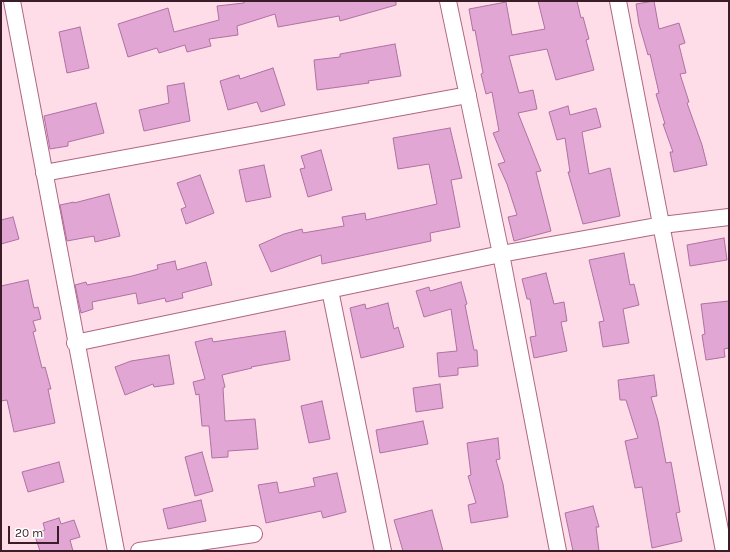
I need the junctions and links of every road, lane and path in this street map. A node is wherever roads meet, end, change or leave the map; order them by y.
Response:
1 (12, 1) edge
2 (448, 1) edge
3 (618, 1) edge
4 (468, 95) junction
5 (44, 173) junction
6 (729, 217) edge
7 (662, 225) junction
8 (501, 254) junction
9 (330, 290) junction
10 (76, 343) junction
11 (254, 534) dead end
12 (116, 551) edge
13 (140, 551) edge
14 (383, 551) edge
15 (558, 551) edge
16 (724, 551) edge

1 - 5 street
2 - 4 street
3 - 7 street
4 - 5 street
4 - 8 street
5 - 10 street
6 - 7 street
7 - 8 street
7 - 16 street
8 - 9 street
8 - 15 street
9 - 10 street
9 - 14 street
10 - 12 street
11 - 13 street

